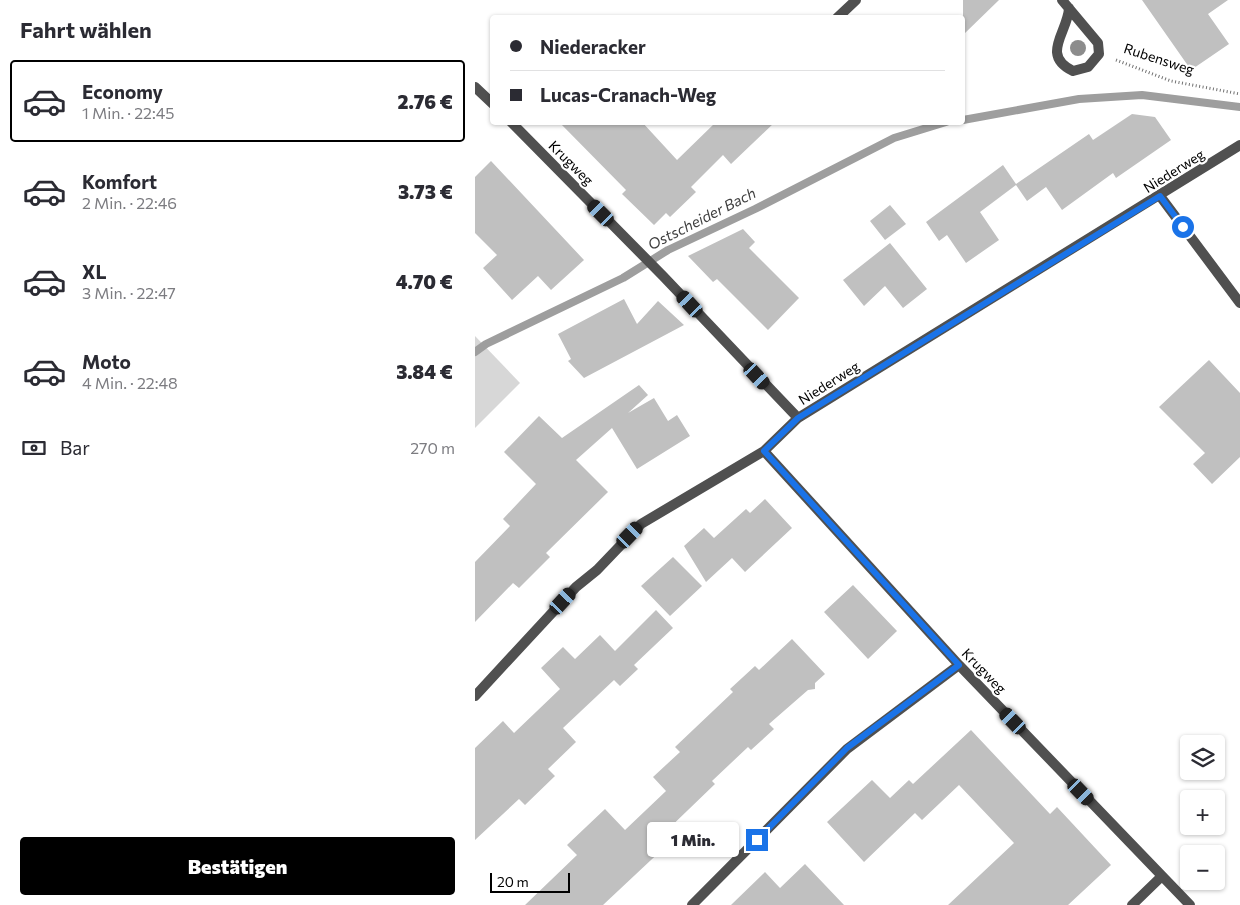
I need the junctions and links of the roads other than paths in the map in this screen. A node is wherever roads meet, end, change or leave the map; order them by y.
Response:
1 (856, 0) edge
2 (1065, 4) edge
3 (840, 15) edge
4 (475, 87) edge
5 (490, 101) edge
6 (514, 125) edge
7 (1240, 145) edge
8 (1160, 196) junction
9 (1240, 303) edge
10 (798, 418) junction
11 (764, 451) junction
12 (959, 665) junction
13 (475, 696) edge
14 (1162, 876) junction
15 (692, 905) edge
16 (1132, 905) edge
17 (1191, 905) edge

1 - 3 street
2 - 2 street
4 - 5 street
6 - 10 street, Krugweg
7 - 8 street, Niederweg
8 - 9 street
8 - 10 street, Niederweg
10 - 11 street, Niederweg
11 - 12 street, Krugweg
11 - 13 street, Niederweg
12 - 14 street, Krugweg
12 - 15 street
14 - 16 street
14 - 17 street, Krugweg

